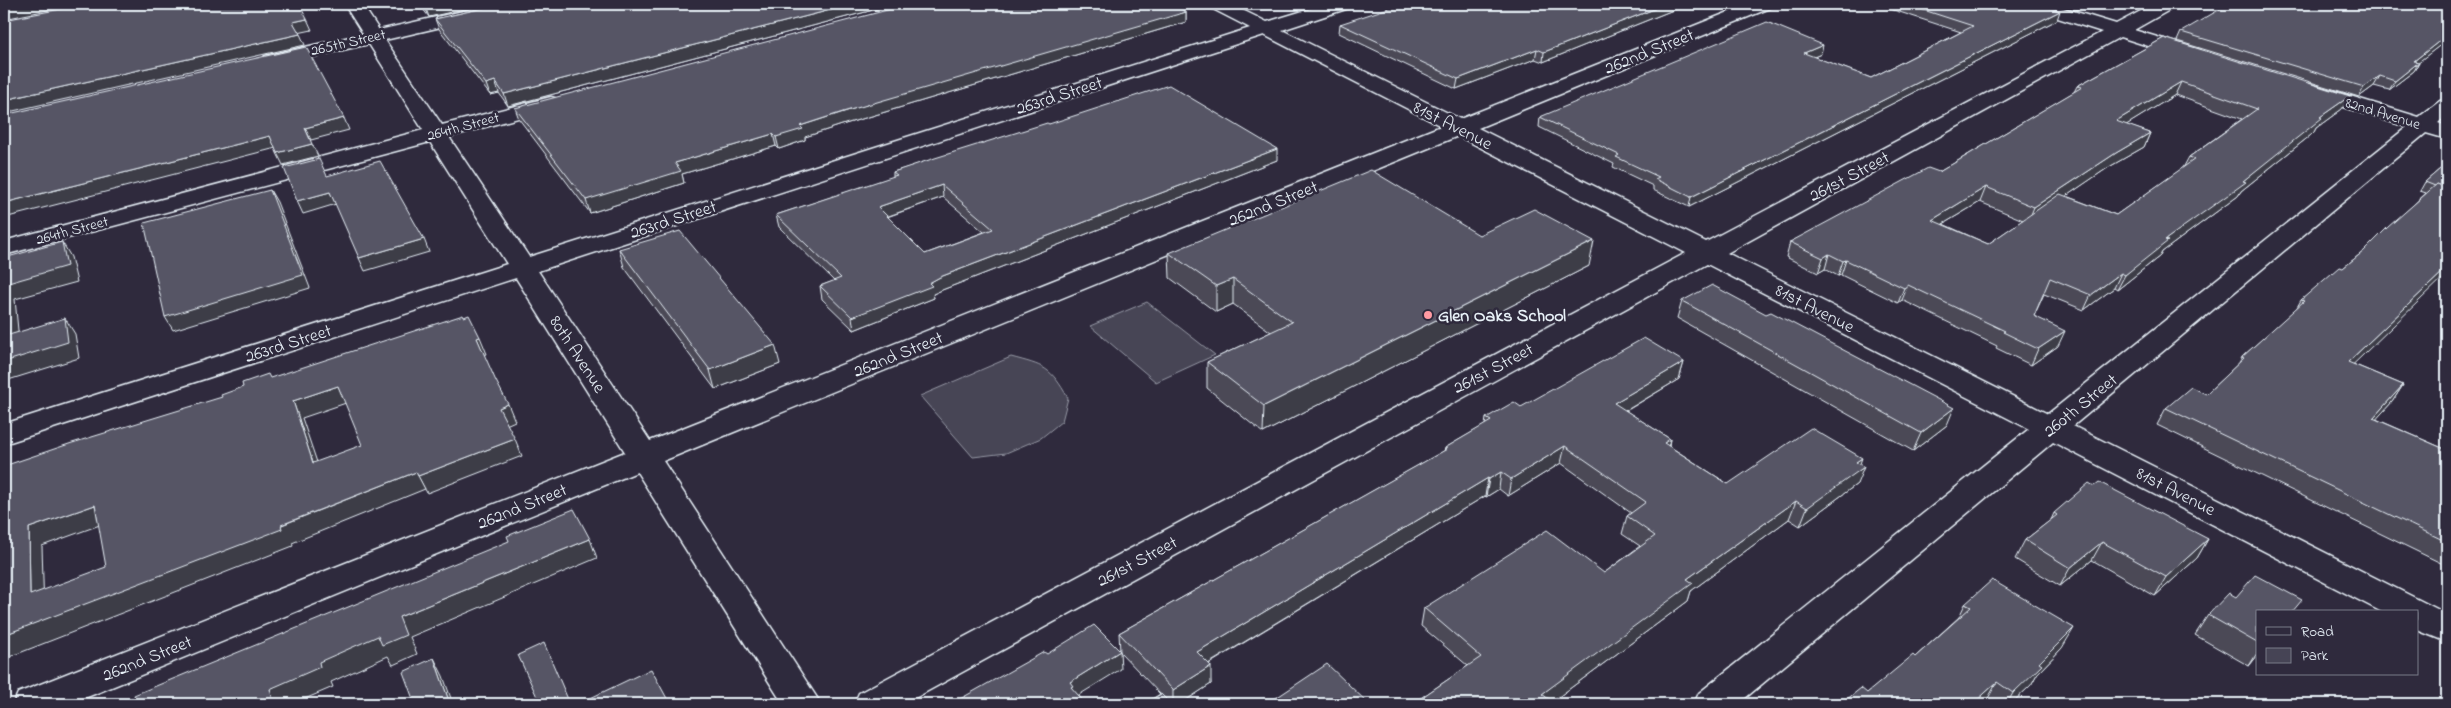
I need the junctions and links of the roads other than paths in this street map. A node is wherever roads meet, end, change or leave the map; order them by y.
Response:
1 (354, 4) edge
2 (517, 4) edge
3 (1217, 4) edge
4 (1343, 4) edge
5 (1764, 4) edge
6 (2032, 4) edge
7 (2167, 4) edge
8 (1266, 29) junction
9 (2118, 30) junction
10 (374, 36) junction
11 (2213, 60) edge
12 (256, 64) edge
13 (2289, 84) edge
14 (568, 98) edge
15 (2447, 105) edge
16 (1459, 128) junction
17 (2435, 129) edge
18 (437, 133) junction
19 (4, 248) edge
20 (1707, 253) junction
21 (522, 267) junction
22 (2052, 428) junction
23 (4, 434) edge
24 (644, 456) junction
25 (2408, 610) edge
26 (2418, 614) edge
27 (2447, 629) edge
28 (31, 704) edge
29 (803, 704) edge
30 (872, 704) edge
31 (1712, 704) edge

1 - 10 street, 80th Avenue
2 - 10 street, 265th Street
3 - 8 street, 81st Avenue
4 - 8 street, 263rd Street
5 - 16 street, 262nd Street
6 - 9 street
7 - 9 street, 261st Street
8 - 16 street, 81st Avenue
8 - 21 street, 263rd Street
9 - 11 street
9 - 20 street, 261st Street
10 - 12 street, 265th Street
10 - 18 street, 80th Avenue
13 - 17 street, 82nd Avenue
14 - 18 street, 264th Street
15 - 17 street, 260th Street
16 - 20 street, 81st Avenue
16 - 24 street, 262nd Street
17 - 22 street, 260th Street
18 - 19 street, 264th Street
18 - 21 street, 80th Avenue
20 - 22 street, 81st Avenue
20 - 30 street, 261st Street
21 - 23 street, 263rd Street
21 - 24 street, 80th Avenue
22 - 25 street, 81st Avenue
22 - 31 street, 260th Street
24 - 28 street, 262nd Street
24 - 29 street, 80th Avenue
26 - 27 street

